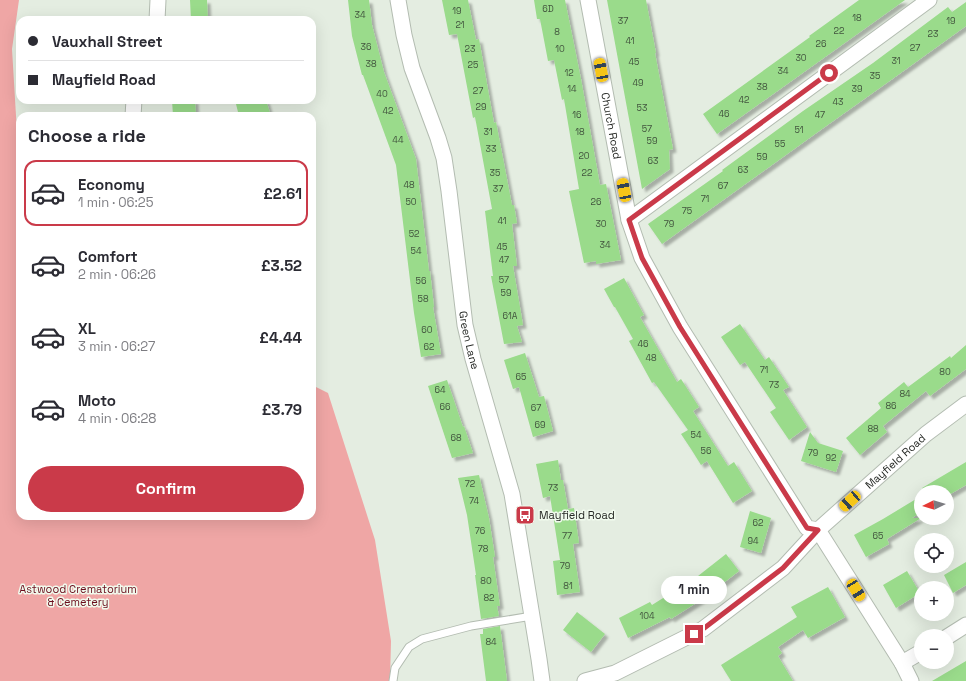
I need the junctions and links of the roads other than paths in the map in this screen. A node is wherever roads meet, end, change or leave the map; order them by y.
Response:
1 (158, 0) edge
2 (398, 0) edge
3 (588, 0) edge
4 (929, 0) edge
5 (157, 16) edge
6 (629, 220) junction
7 (966, 404) edge
8 (818, 530) junction
9 (532, 616) junction
10 (966, 625) edge
11 (954, 633) edge
12 (914, 656) edge
13 (902, 663) junction
14 (616, 677) edge
15 (393, 681) edge
16 (542, 681) edge
17 (585, 681) edge
18 (911, 681) edge

1 - 5 street
2 - 9 street, Green Lane
3 - 6 street, Church Road
4 - 6 street
6 - 8 street, Church Road
7 - 8 street, Mayfield Road
8 - 13 street
8 - 14 street, Mayfield Road
9 - 15 lane
9 - 16 street, Green Lane
10 - 11 street
12 - 13 street
13 - 18 street
14 - 17 street, Mayfield Road

